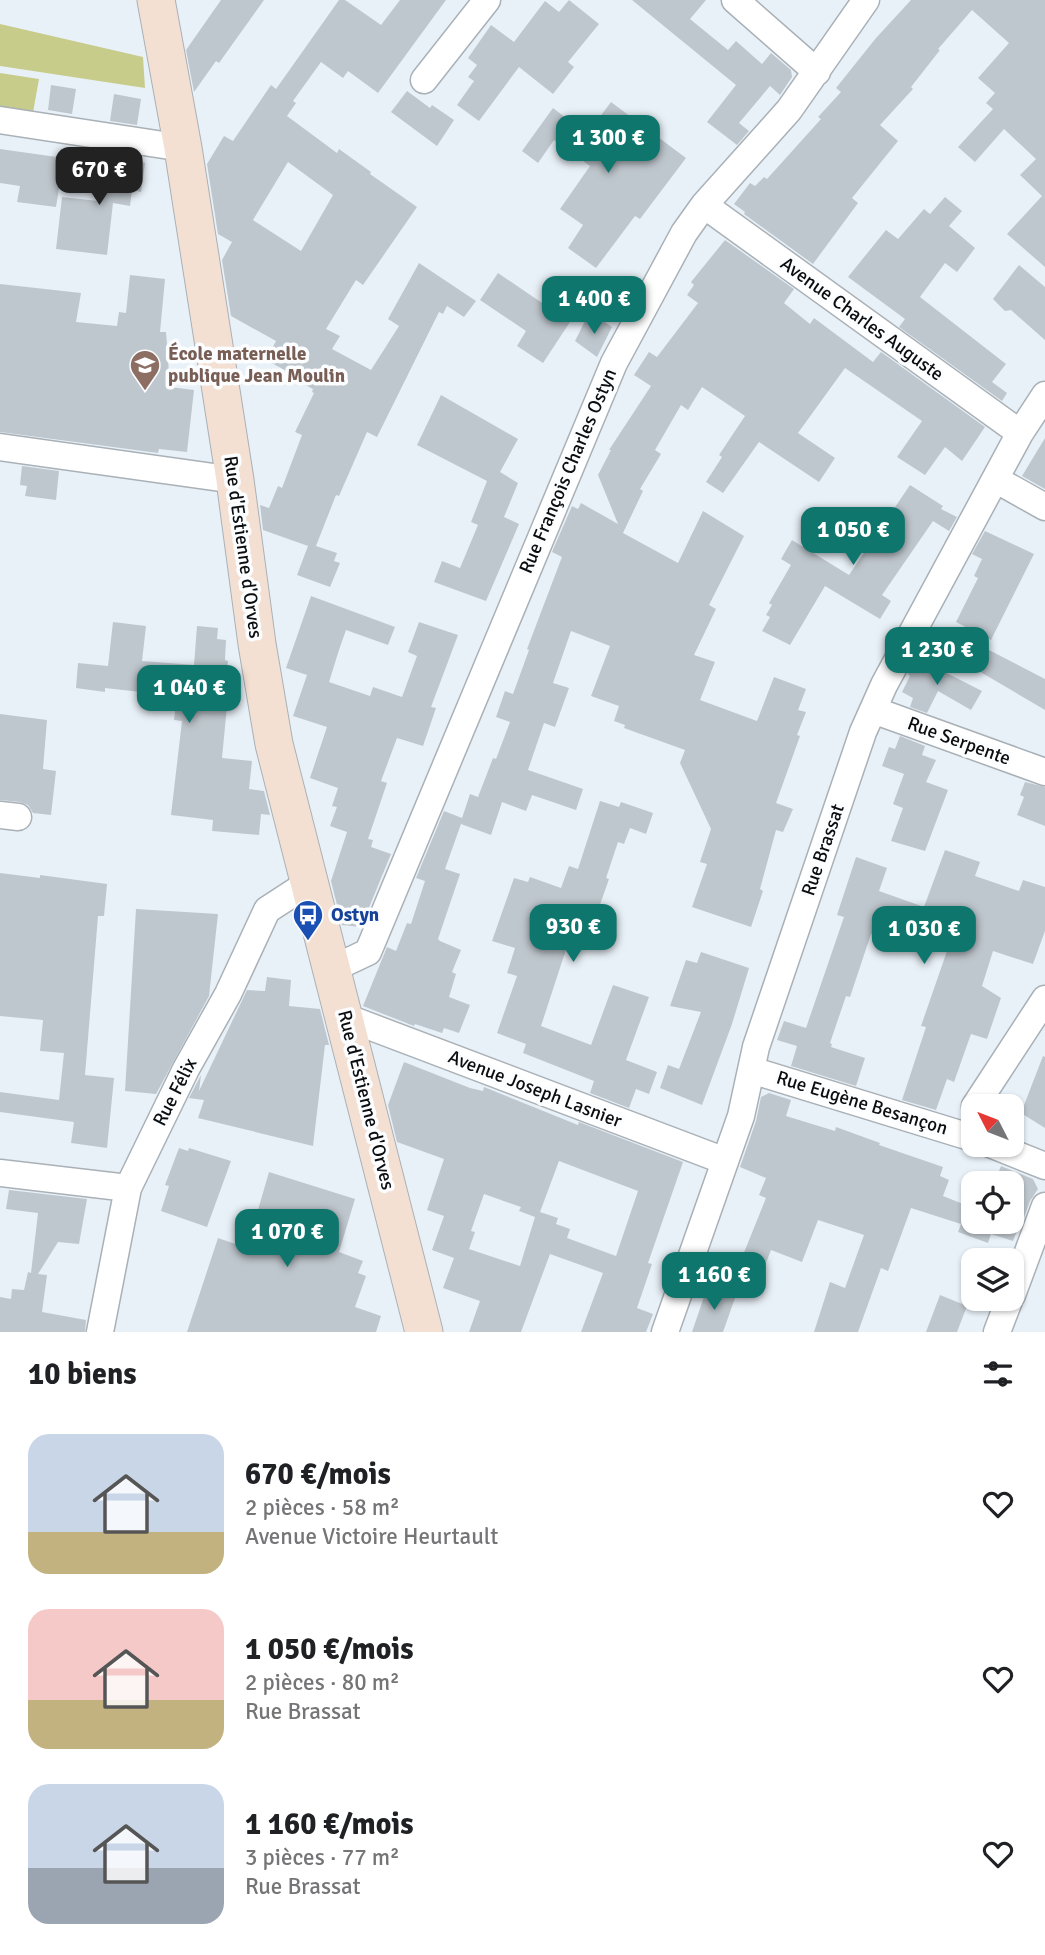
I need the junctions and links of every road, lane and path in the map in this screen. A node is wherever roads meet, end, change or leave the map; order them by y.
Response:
1 (156, 0) edge
2 (487, 0) edge
3 (736, 0) edge
4 (866, 0) edge
5 (817, 72) junction
6 (424, 80) dead end
7 (0, 120) edge
8 (183, 148) junction
9 (704, 205) junction
10 (1045, 395) edge
11 (1020, 433) junction
12 (0, 447) edge
13 (996, 479) junction
14 (235, 480) junction
15 (1045, 507) edge
16 (873, 710) junction
17 (1045, 772) edge
18 (310, 882) junction
19 (332, 970) junction
20 (1045, 999) edge
21 (345, 1017) junction
22 (751, 1070) junction
23 (983, 1094) edge
24 (961, 1133) edge
25 (1022, 1157) edge
26 (725, 1161) junction
27 (1045, 1166) edge
28 (0, 1173) edge
29 (128, 1188) junction
30 (1045, 1206) edge
31 (1024, 1262) edge
32 (1006, 1311) edge
33 (100, 1332) edge
34 (424, 1332) edge
35 (665, 1332) edge
36 (998, 1332) edge

1 - 8 street, Rue d'Estienne d'Orves
2 - 6 street
3 - 5 street
4 - 5 street, Rue François Charles Ostyn
5 - 9 street, Rue François Charles Ostyn
7 - 8 street
8 - 14 street, Rue d'Estienne d'Orves
9 - 11 street, Avenue Charles Auguste
9 - 19 street, Rue François Charles Ostyn
10 - 11 street, Rue Brassat
11 - 13 street, Rue Brassat
12 - 14 street
13 - 15 street
13 - 16 street, Rue Brassat
14 - 18 street, Rue d'Estienne d'Orves
16 - 17 street, Rue Serpente
16 - 22 street, Rue Brassat
18 - 19 street, Rue d'Estienne d'Orves
18 - 29 street, Rue Félix
19 - 21 street, Rue d'Estienne d'Orves
20 - 23 street
21 - 26 street, Avenue Joseph Lasnier
21 - 34 street, Rue d'Estienne d'Orves
22 - 24 street, Rue Eugène Besançon
22 - 26 street, Rue Brassat
25 - 27 street
26 - 35 street, Rue Brassat
28 - 29 street
29 - 33 street, Rue Félix
30 - 31 street
32 - 36 street

